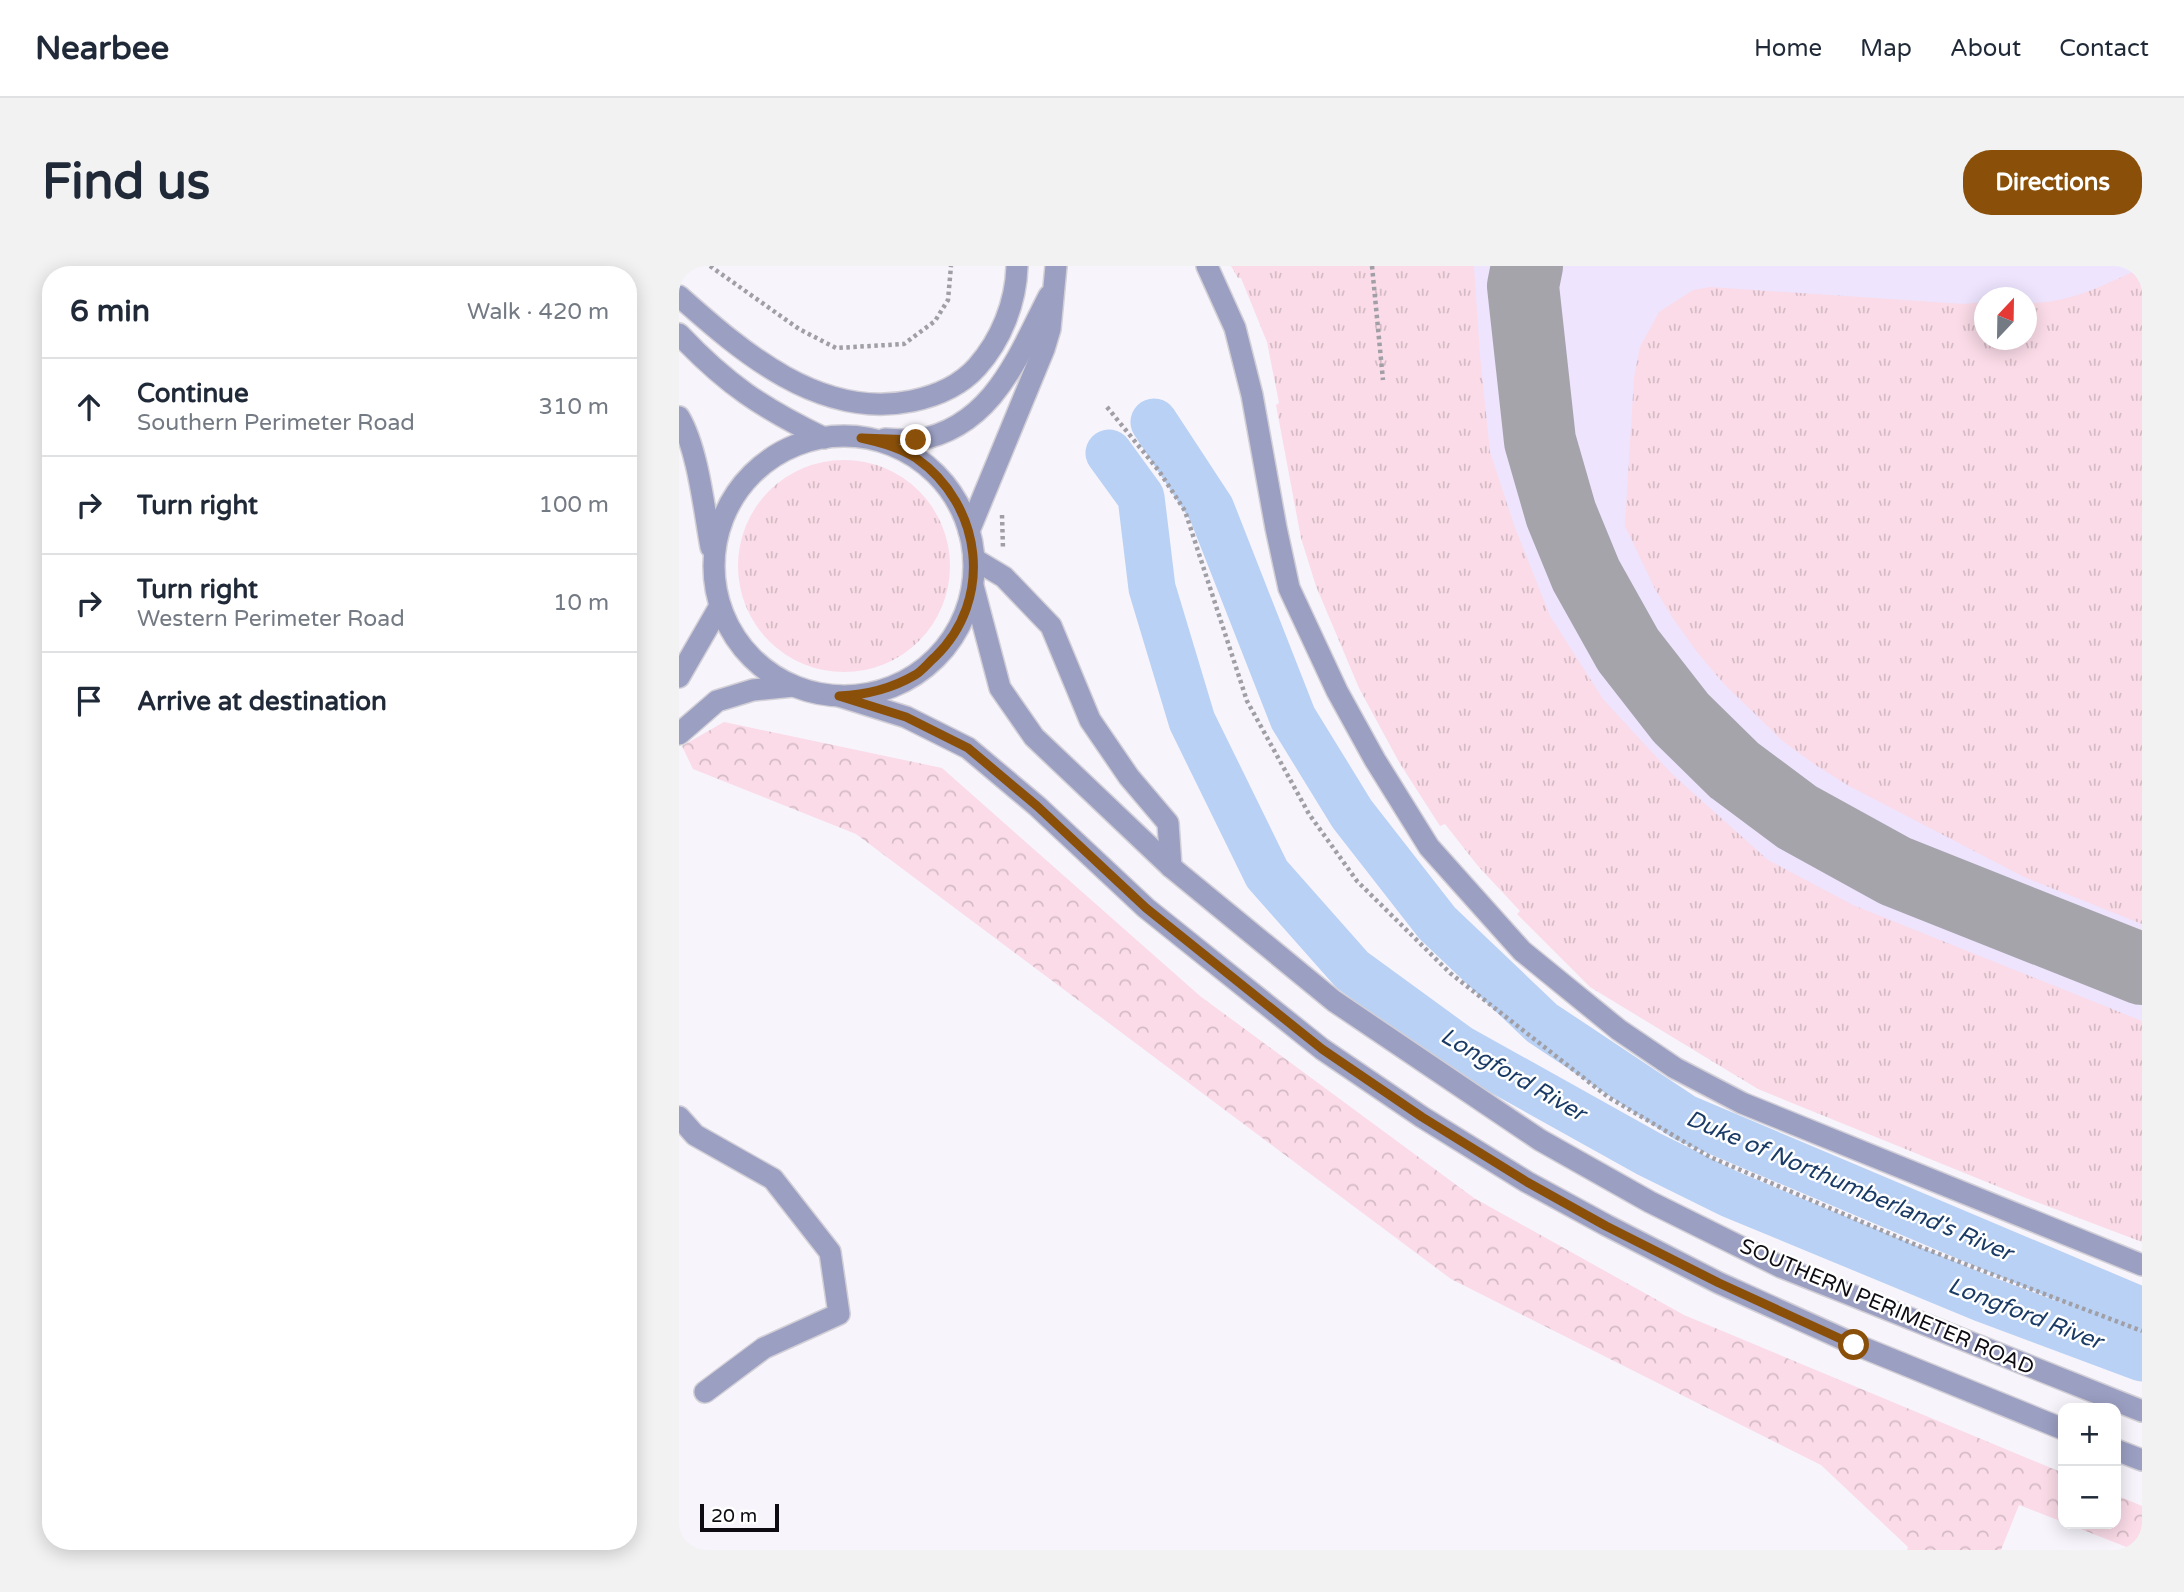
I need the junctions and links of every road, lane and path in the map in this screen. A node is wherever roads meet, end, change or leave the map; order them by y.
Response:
1 (710, 266) edge
2 (951, 266) edge
3 (1017, 266) edge
4 (1207, 266) edge
5 (1372, 266) edge
6 (1057, 273) edge
7 (679, 296) edge
8 (679, 334) edge
9 (1383, 380) dead end
10 (679, 417) edge
11 (824, 438) junction
12 (861, 438) junction
13 (1002, 514) dead end
14 (969, 531) junction
15 (714, 559) junction
16 (974, 559) junction
17 (1004, 577) junction
18 (973, 586) junction
19 (720, 606) junction
20 (679, 677) edge
21 (793, 686) junction
22 (839, 696) junction
23 (679, 734) edge
24 (1171, 867) junction
25 (679, 1117) edge
26 (2142, 1265) edge
27 (705, 1392) dead end
28 (2142, 1411) edge
29 (2058, 1427) edge
30 (2121, 1452) edge
31 (2142, 1460) edge

1 - 2 path
3 - 7 street
4 - 26 street
5 - 9 path
6 - 12 street
6 - 14 street
8 - 11 street
10 - 15 street
11 - 12 street
11 - 15 street
12 - 14 street
13 - 17 path
14 - 16 street
15 - 19 street
16 - 17 street
16 - 18 street
17 - 24 street
18 - 22 street
18 - 24 street, SOUTHERN PERIMETER ROAD
19 - 20 street
19 - 21 street
21 - 22 street
21 - 23 street
22 - 29 street, SOUTHERN PERIMETER ROAD
24 - 28 street, SOUTHERN PERIMETER ROAD
25 - 27 street
30 - 31 street

